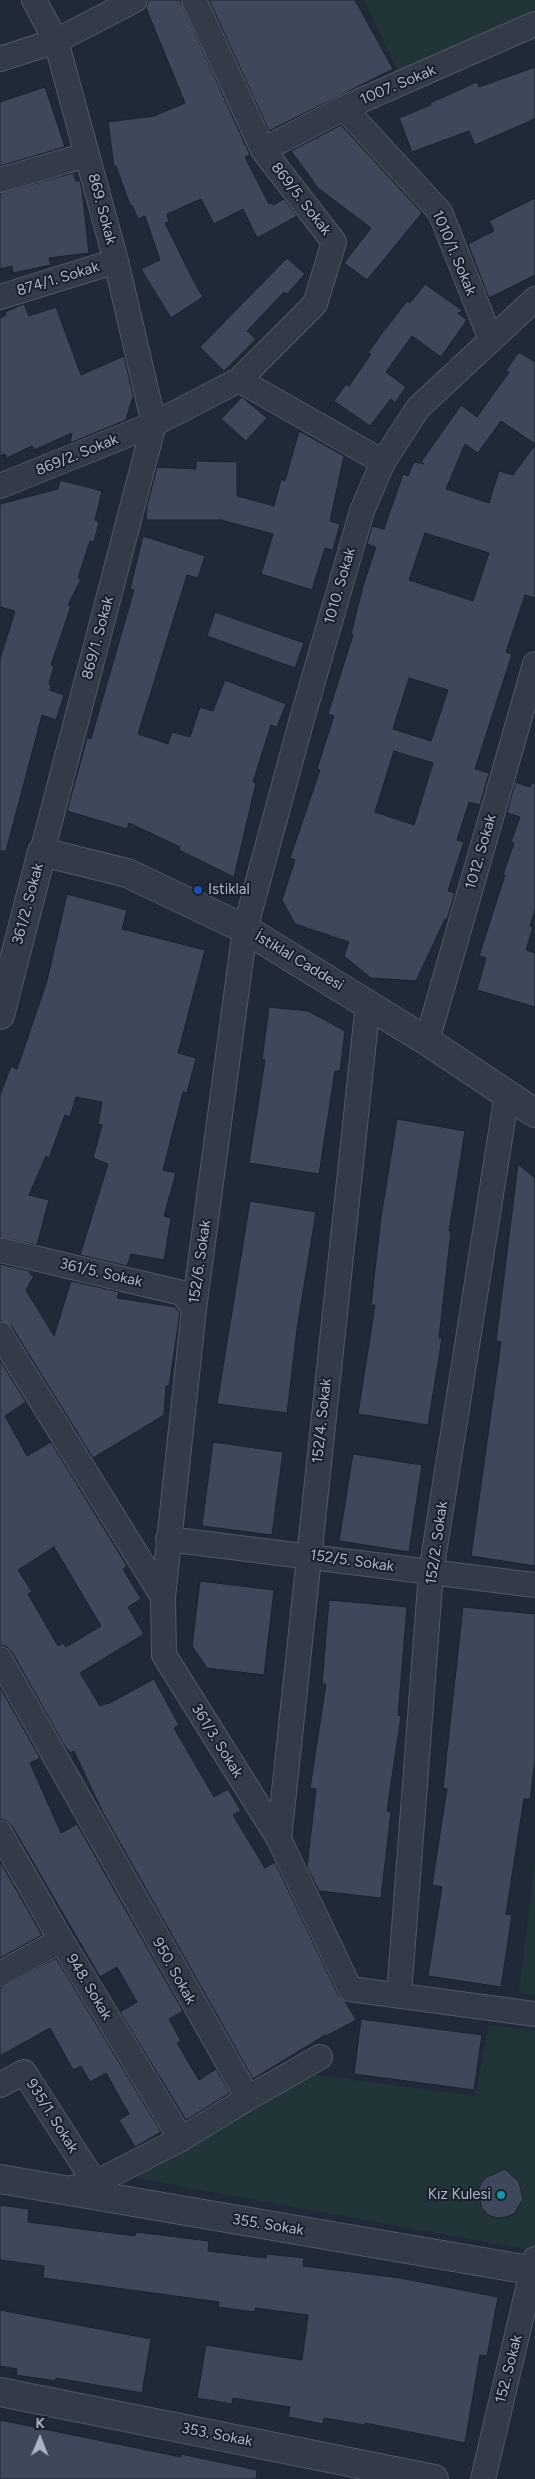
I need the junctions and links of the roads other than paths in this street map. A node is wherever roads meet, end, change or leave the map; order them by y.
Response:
1 (34, 0) edge
2 (134, 0) edge
3 (194, 0) edge
4 (535, 24) edge
5 (56, 41) junction
6 (0, 59) edge
7 (344, 108) junction
8 (263, 150) junction
9 (87, 155) junction
10 (0, 180) edge
11 (116, 261) junction
12 (0, 297) edge
13 (535, 299) edge
14 (491, 340) junction
15 (239, 380) junction
16 (154, 424) junction
17 (383, 462) junction
18 (0, 486) edge
19 (535, 664) edge
20 (42, 852) junction
21 (245, 929) junction
22 (4, 980) edge
23 (368, 1003) junction
24 (0, 1015) edge
25 (427, 1041) junction
26 (507, 1094) junction
27 (535, 1113) edge
28 (0, 1250) edge
29 (194, 1309) junction
30 (0, 1334) edge
31 (168, 1539) junction
32 (308, 1555) junction
33 (431, 1572) junction
34 (535, 1585) edge
35 (163, 1597) junction
36 (0, 1659) edge
37 (0, 1833) edge
38 (278, 1839) junction
39 (61, 1940) junction
40 (0, 1974) edge
41 (398, 1995) junction
42 (535, 2014) edge
43 (320, 2056) dead end
44 (0, 2085) edge
45 (248, 2098) junction
46 (180, 2139) junction
47 (0, 2179) edge
48 (95, 2184) junction
49 (61, 2190) junction
50 (534, 2267) edge
51 (0, 2392) edge
52 (434, 2479) edge
53 (483, 2479) edge

1 - 5 street, 869. Sokak
2 - 5 street
3 - 8 street, 869/5. Sokak
4 - 7 street, 1007. Sokak
5 - 6 street
5 - 9 street, 869. Sokak
7 - 8 street, 1007. Sokak
7 - 14 street, 1010/1. Sokak
8 - 15 street, 869/5. Sokak
9 - 10 street
9 - 11 street, 869. Sokak
11 - 12 street, 874/1. Sokak
11 - 16 street, 869. Sokak
13 - 14 street, 1010. Sokak
14 - 17 street, 1010. Sokak
15 - 16 street, 869/5. Sokak
15 - 17 street
16 - 18 street, 869/2. Sokak
16 - 20 street, 869/1. Sokak
17 - 21 street, 1010. Sokak
19 - 25 street, 1012. Sokak
20 - 21 street, İstiklal Caddesi
20 - 22 street, 361/2. Sokak
21 - 23 street, İstiklal Caddesi
21 - 29 street, 152/6. Sokak
22 - 24 street, 361/2. Sokak
23 - 25 street, İstiklal Caddesi
23 - 32 street, 152/4. Sokak
25 - 26 street, İstiklal Caddesi
26 - 27 street, İstiklal Caddesi
26 - 33 street, 152/2. Sokak
28 - 29 street, 361/5. Sokak
29 - 31 street, 152/6. Sokak
30 - 35 street
31 - 32 street, 152/5. Sokak
31 - 35 street, 152/6. Sokak
32 - 33 street, 152/5. Sokak
32 - 38 street, 152/4. Sokak
33 - 34 street, 152/5. Sokak
33 - 41 street, 152/2. Sokak
35 - 38 street, 361/3. Sokak
36 - 45 street, 950. Sokak
37 - 39 street, 948. Sokak
38 - 41 street, 361/3. Sokak
39 - 40 street
39 - 46 street, 948. Sokak
41 - 42 street, 361/3. Sokak
43 - 45 street
44 - 48 street, 935/1. Sokak
45 - 46 street
46 - 48 street
47 - 49 street, 355. Sokak
48 - 49 street
49 - 50 street, 355. Sokak
50 - 53 street, 152. Sokak
51 - 52 street, 353. Sokak

